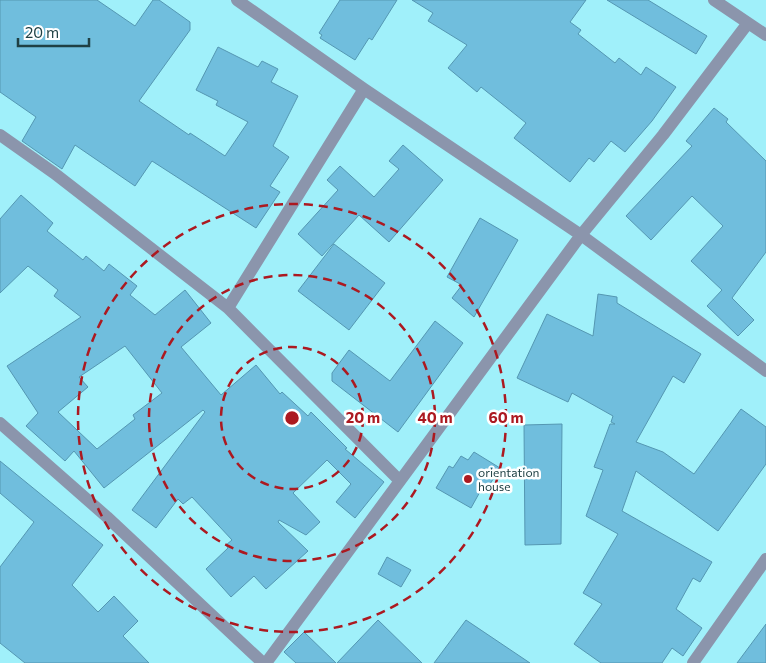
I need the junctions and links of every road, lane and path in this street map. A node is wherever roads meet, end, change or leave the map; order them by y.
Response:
1 (237, 0) edge
2 (714, 0) edge
3 (748, 24) junction
4 (766, 35) edge
5 (364, 89) junction
6 (0, 135) edge
7 (581, 234) junction
8 (228, 308) junction
9 (766, 371) edge
10 (0, 422) edge
11 (400, 481) junction
12 (766, 560) edge
13 (264, 663) edge
14 (693, 663) edge

1 - 5 street
2 - 3 street
3 - 4 street
3 - 7 street
5 - 7 street
5 - 8 street
6 - 8 street
7 - 9 street
7 - 11 street
8 - 11 street
10 - 13 street
11 - 13 street
12 - 14 street

